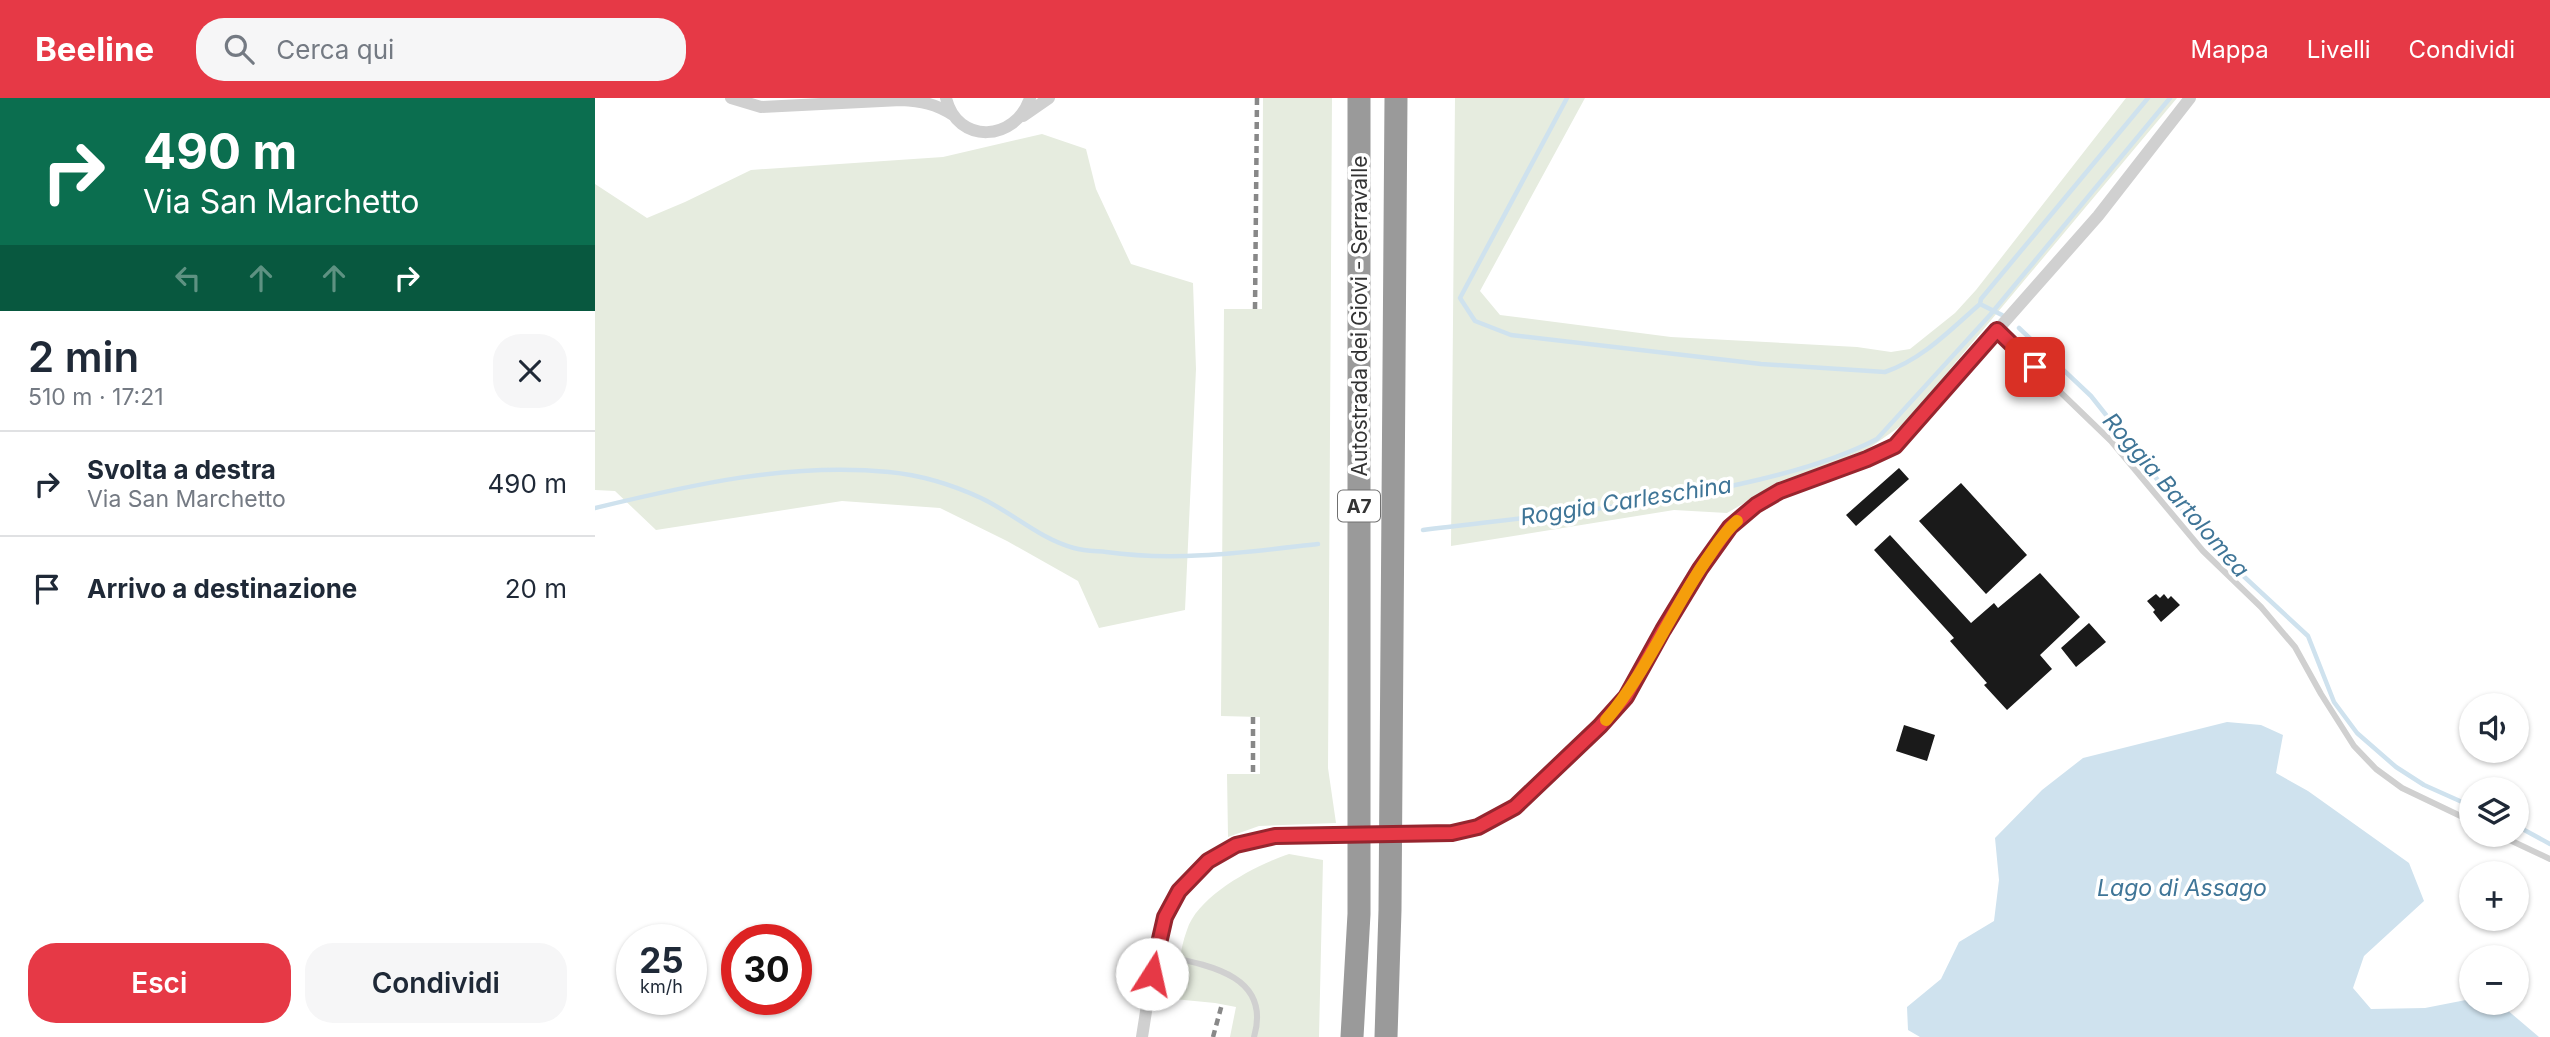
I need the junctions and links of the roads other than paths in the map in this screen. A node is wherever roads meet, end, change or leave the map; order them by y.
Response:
1 (731, 98) edge
2 (946, 98) edge
3 (1030, 98) edge
4 (1049, 98) edge
5 (1359, 98) edge
6 (1396, 98) edge
7 (2190, 98) edge
8 (903, 99) edge
9 (794, 102) edge
10 (953, 115) junction
11 (1020, 118) junction
12 (1997, 330) junction
13 (2459, 815) edge
14 (2524, 847) edge
15 (2550, 859) edge
16 (1155, 954) junction
17 (1142, 1037) edge
18 (1254, 1037) edge
19 (1352, 1037) edge
20 (1386, 1037) edge

1 - 9 street
2 - 10 street
3 - 11 street
4 - 11 street
5 - 19 highway, Autostrada dei Giovi - Serravalle / A7
6 - 20 highway, Autostrada dei Giovi - Serravalle / A7
7 - 12 street
8 - 9 street
8 - 10 street
10 - 11 street
12 - 13 lane
12 - 16 street
14 - 15 lane
16 - 17 street
16 - 18 lane

